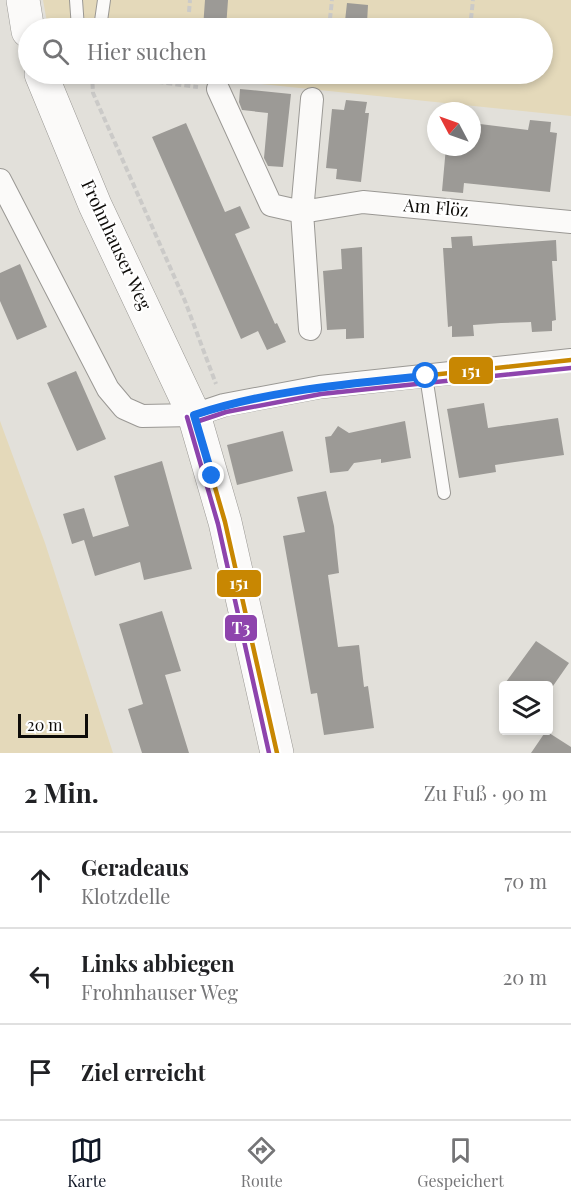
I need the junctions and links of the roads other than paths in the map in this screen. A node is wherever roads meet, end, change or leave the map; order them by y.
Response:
1 (23, 0) edge
2 (76, 0) edge
3 (104, 0) edge
4 (26, 18) edge
5 (77, 18) edge
6 (101, 18) edge
7 (45, 84) edge
8 (218, 89) road end
9 (312, 99) dead end
10 (0, 180) edge
11 (302, 212) junction
12 (571, 222) edge
13 (310, 329) dead end
14 (571, 360) edge
15 (426, 376) junction
16 (209, 410) junction
17 (444, 493) dead end
18 (277, 753) edge

1 - 4 main road
2 - 5 lane
3 - 6 lane
7 - 16 main road, Frohnhauser Weg
8 - 11 street, Am Flöz
9 - 11 street
10 - 16 street
11 - 12 street, Am Flöz
11 - 13 street
14 - 15 street
15 - 16 street
15 - 17 lane
16 - 18 main road, Frohnhauser Weg

